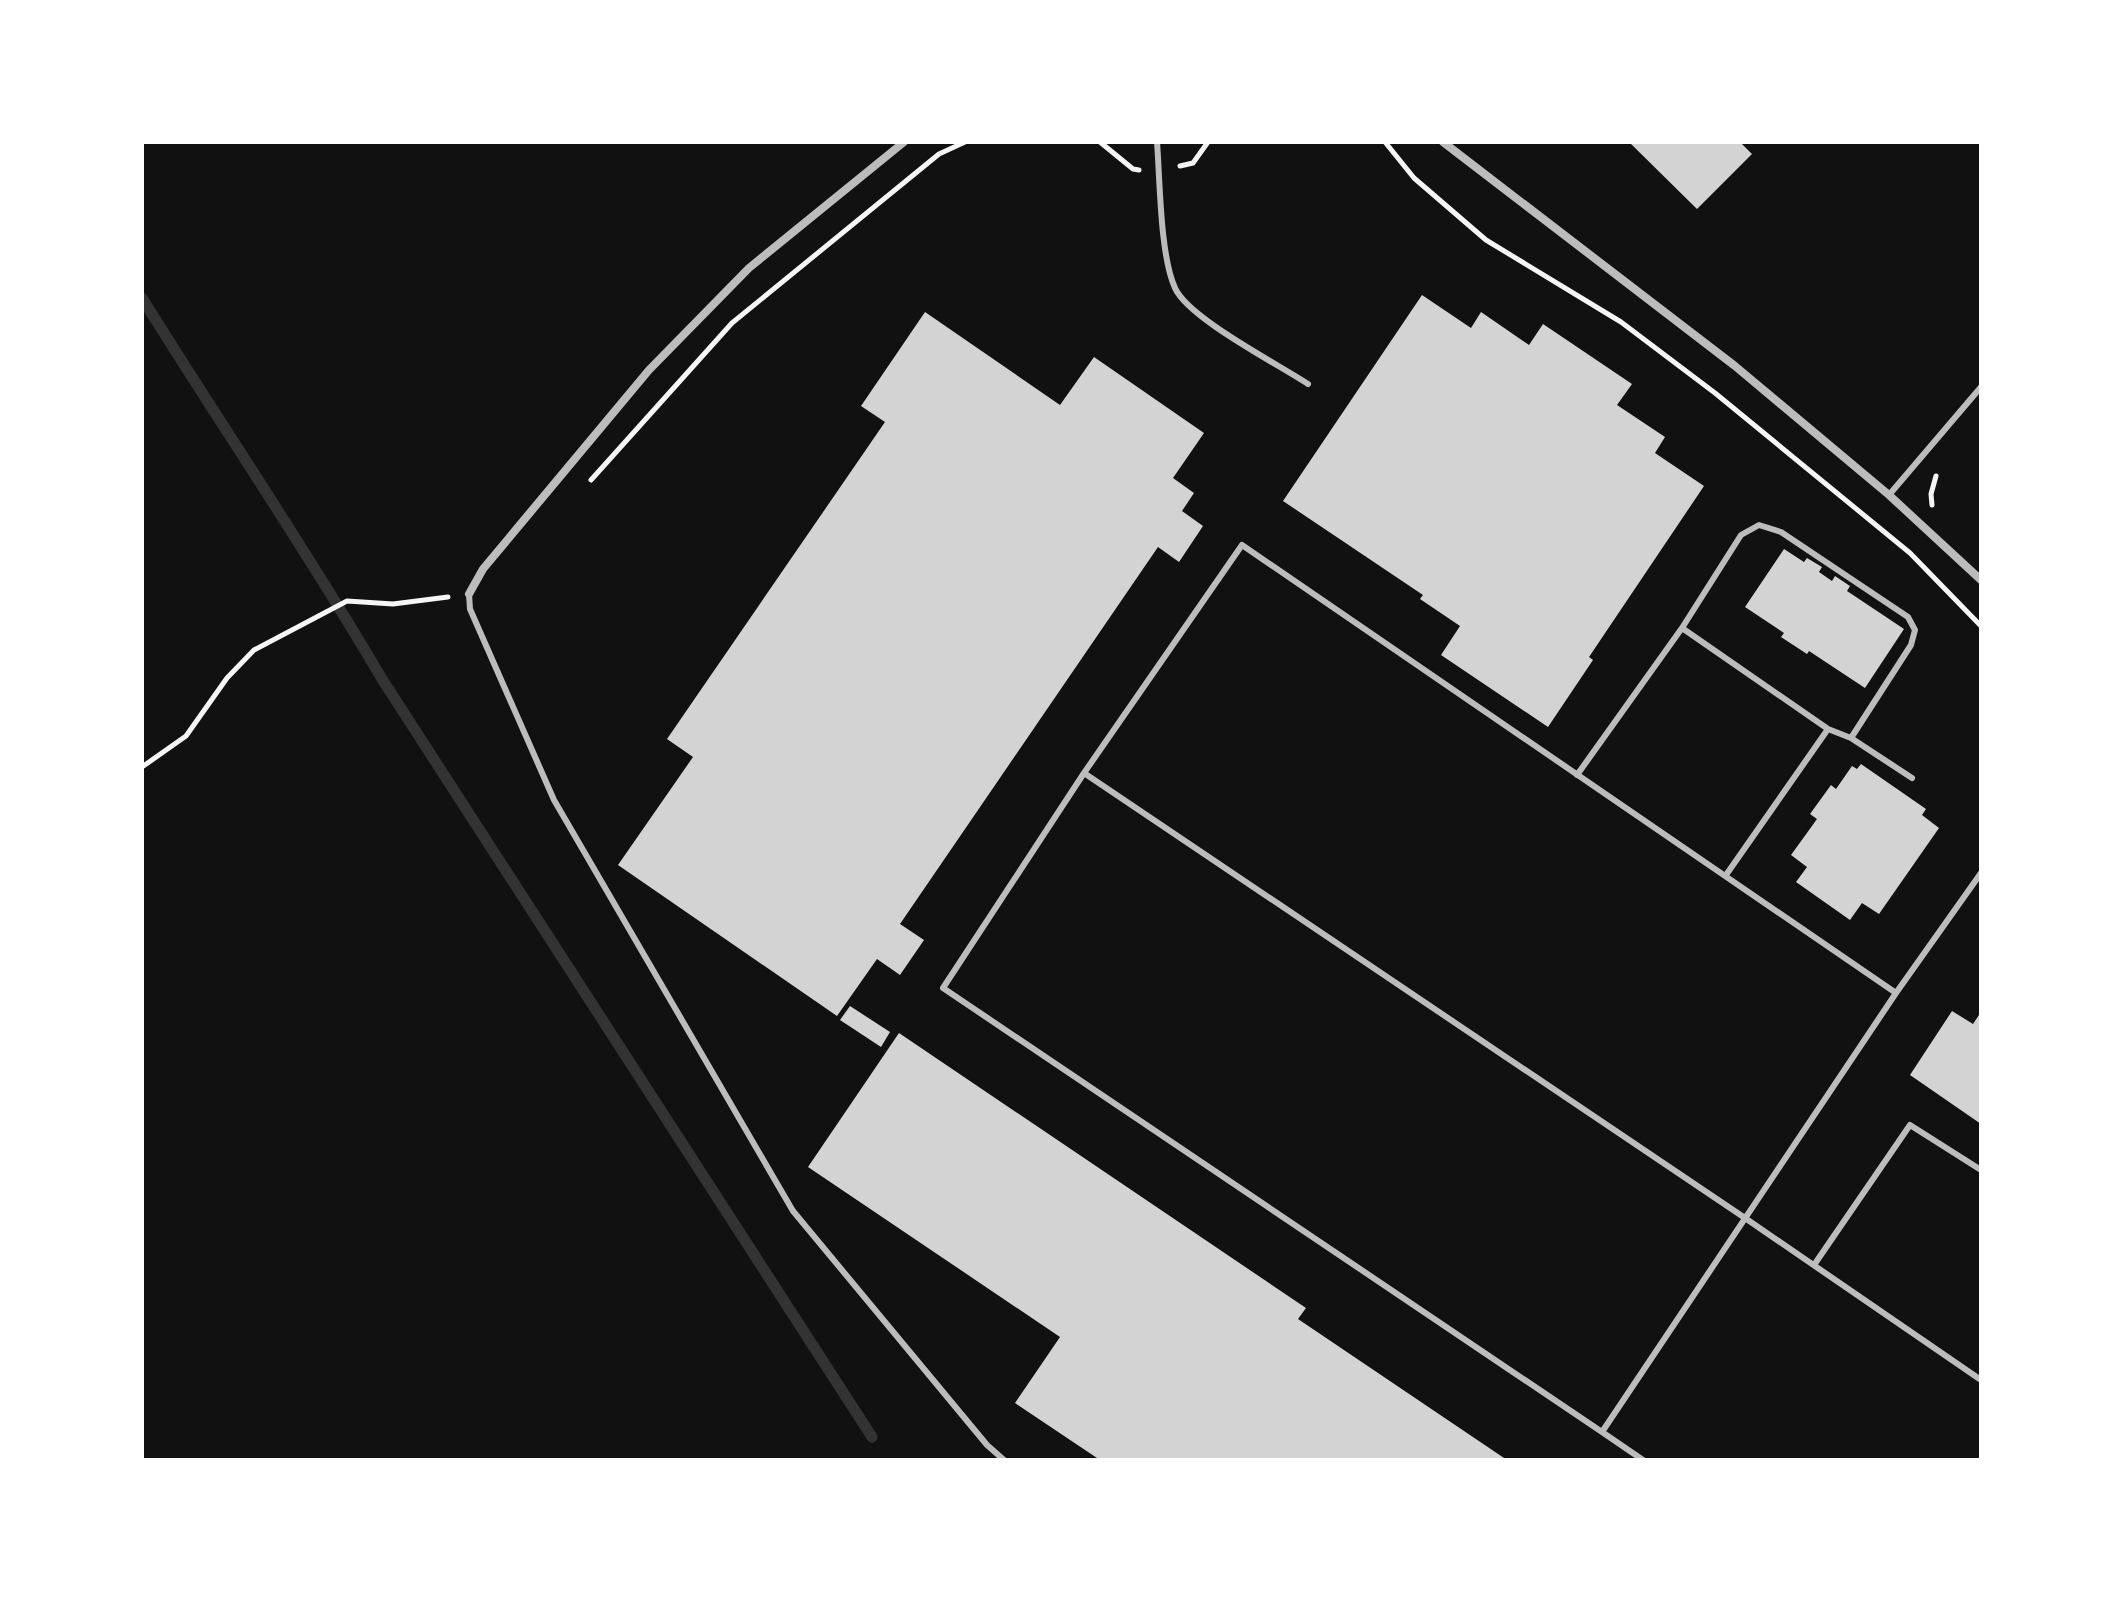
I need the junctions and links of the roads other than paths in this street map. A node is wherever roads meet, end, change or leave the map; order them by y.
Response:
1 (904, 142) edge
2 (1157, 142) edge
3 (1443, 142) edge
4 (1308, 384) dead end
5 (1981, 387) edge
6 (1889, 495) junction
7 (1981, 580) edge
8 (469, 594) joint
9 (1682, 628) junction
10 (1828, 729) junction
11 (1851, 738) junction
12 (1084, 773) junction
13 (1577, 775) junction
14 (1912, 778) dead end
15 (1981, 873) edge
16 (1726, 875) junction
17 (1896, 993) junction
18 (1981, 1170) edge
19 (1745, 1218) junction
20 (1814, 1265) junction
21 (1981, 1380) edge
22 (1602, 1432) junction
23 (1004, 1460) edge
24 (1643, 1460) edge

1 - 8 street
2 - 4 lane
3 - 6 street
5 - 6 lane
6 - 7 street
8 - 23 lane
9 - 10 lane
9 - 11 lane
9 - 13 lane
10 - 11 lane
10 - 16 lane
11 - 14 lane
12 - 13 lane
12 - 19 lane
12 - 22 lane
13 - 16 lane
15 - 17 lane
16 - 17 lane
17 - 19 lane
18 - 20 lane
19 - 20 lane
19 - 22 lane
20 - 21 lane
22 - 24 lane

